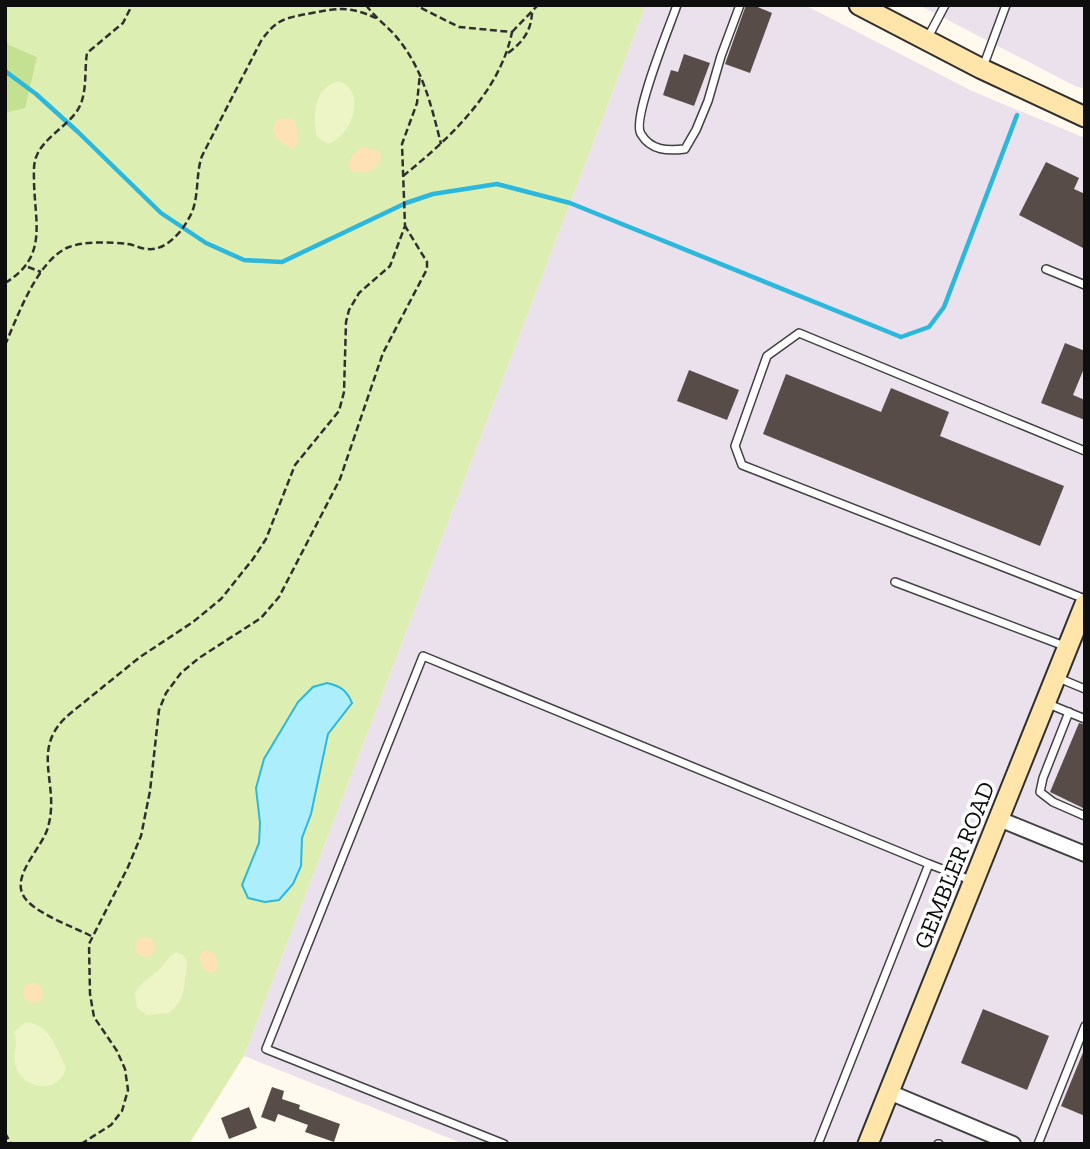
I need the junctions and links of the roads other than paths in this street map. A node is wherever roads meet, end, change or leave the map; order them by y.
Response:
1 (677, 5) edge
2 (740, 5) edge
3 (859, 5) edge
4 (945, 5) edge
5 (1006, 5) edge
6 (927, 40) junction
7 (982, 69) junction
8 (1085, 117) edge
9 (1046, 268) dead end
10 (1085, 285) edge
11 (1085, 451) edge
12 (895, 582) dead end
13 (1085, 599) edge
14 (1085, 604) edge
15 (1068, 647) junction
16 (1056, 677) junction
17 (1085, 690) edge
18 (1045, 703) junction
19 (1069, 712) junction
20 (1085, 719) edge
21 (1085, 816) edge
22 (999, 819) junction
23 (1085, 854) edge
24 (929, 864) junction
25 (974, 881) junction
26 (1085, 1026) edge
27 (889, 1092) junction
28 (990, 1139) edge
29 (504, 1144) edge
30 (818, 1144) edge
31 (868, 1144) edge
32 (1013, 1144) edge
33 (1038, 1144) edge

1 - 2 lane
3 - 6 main road
4 - 6 lane
5 - 7 lane
6 - 7 main road
7 - 8 main road
9 - 10 lane
11 - 13 lane
12 - 15 lane
14 - 15 main road, GEMBLER ROAD
15 - 16 main road, GEMBLER ROAD
16 - 17 lane
16 - 18 main road, GEMBLER ROAD
18 - 19 lane
18 - 22 main road, GEMBLER ROAD
19 - 20 lane
19 - 21 lane
22 - 23 street
22 - 25 main road, GEMBLER ROAD
24 - 25 lane
24 - 29 lane
24 - 30 lane
25 - 27 main road, GEMBLER ROAD
26 - 33 lane
27 - 28 street
27 - 31 main road, GEMBLER ROAD
28 - 32 street

